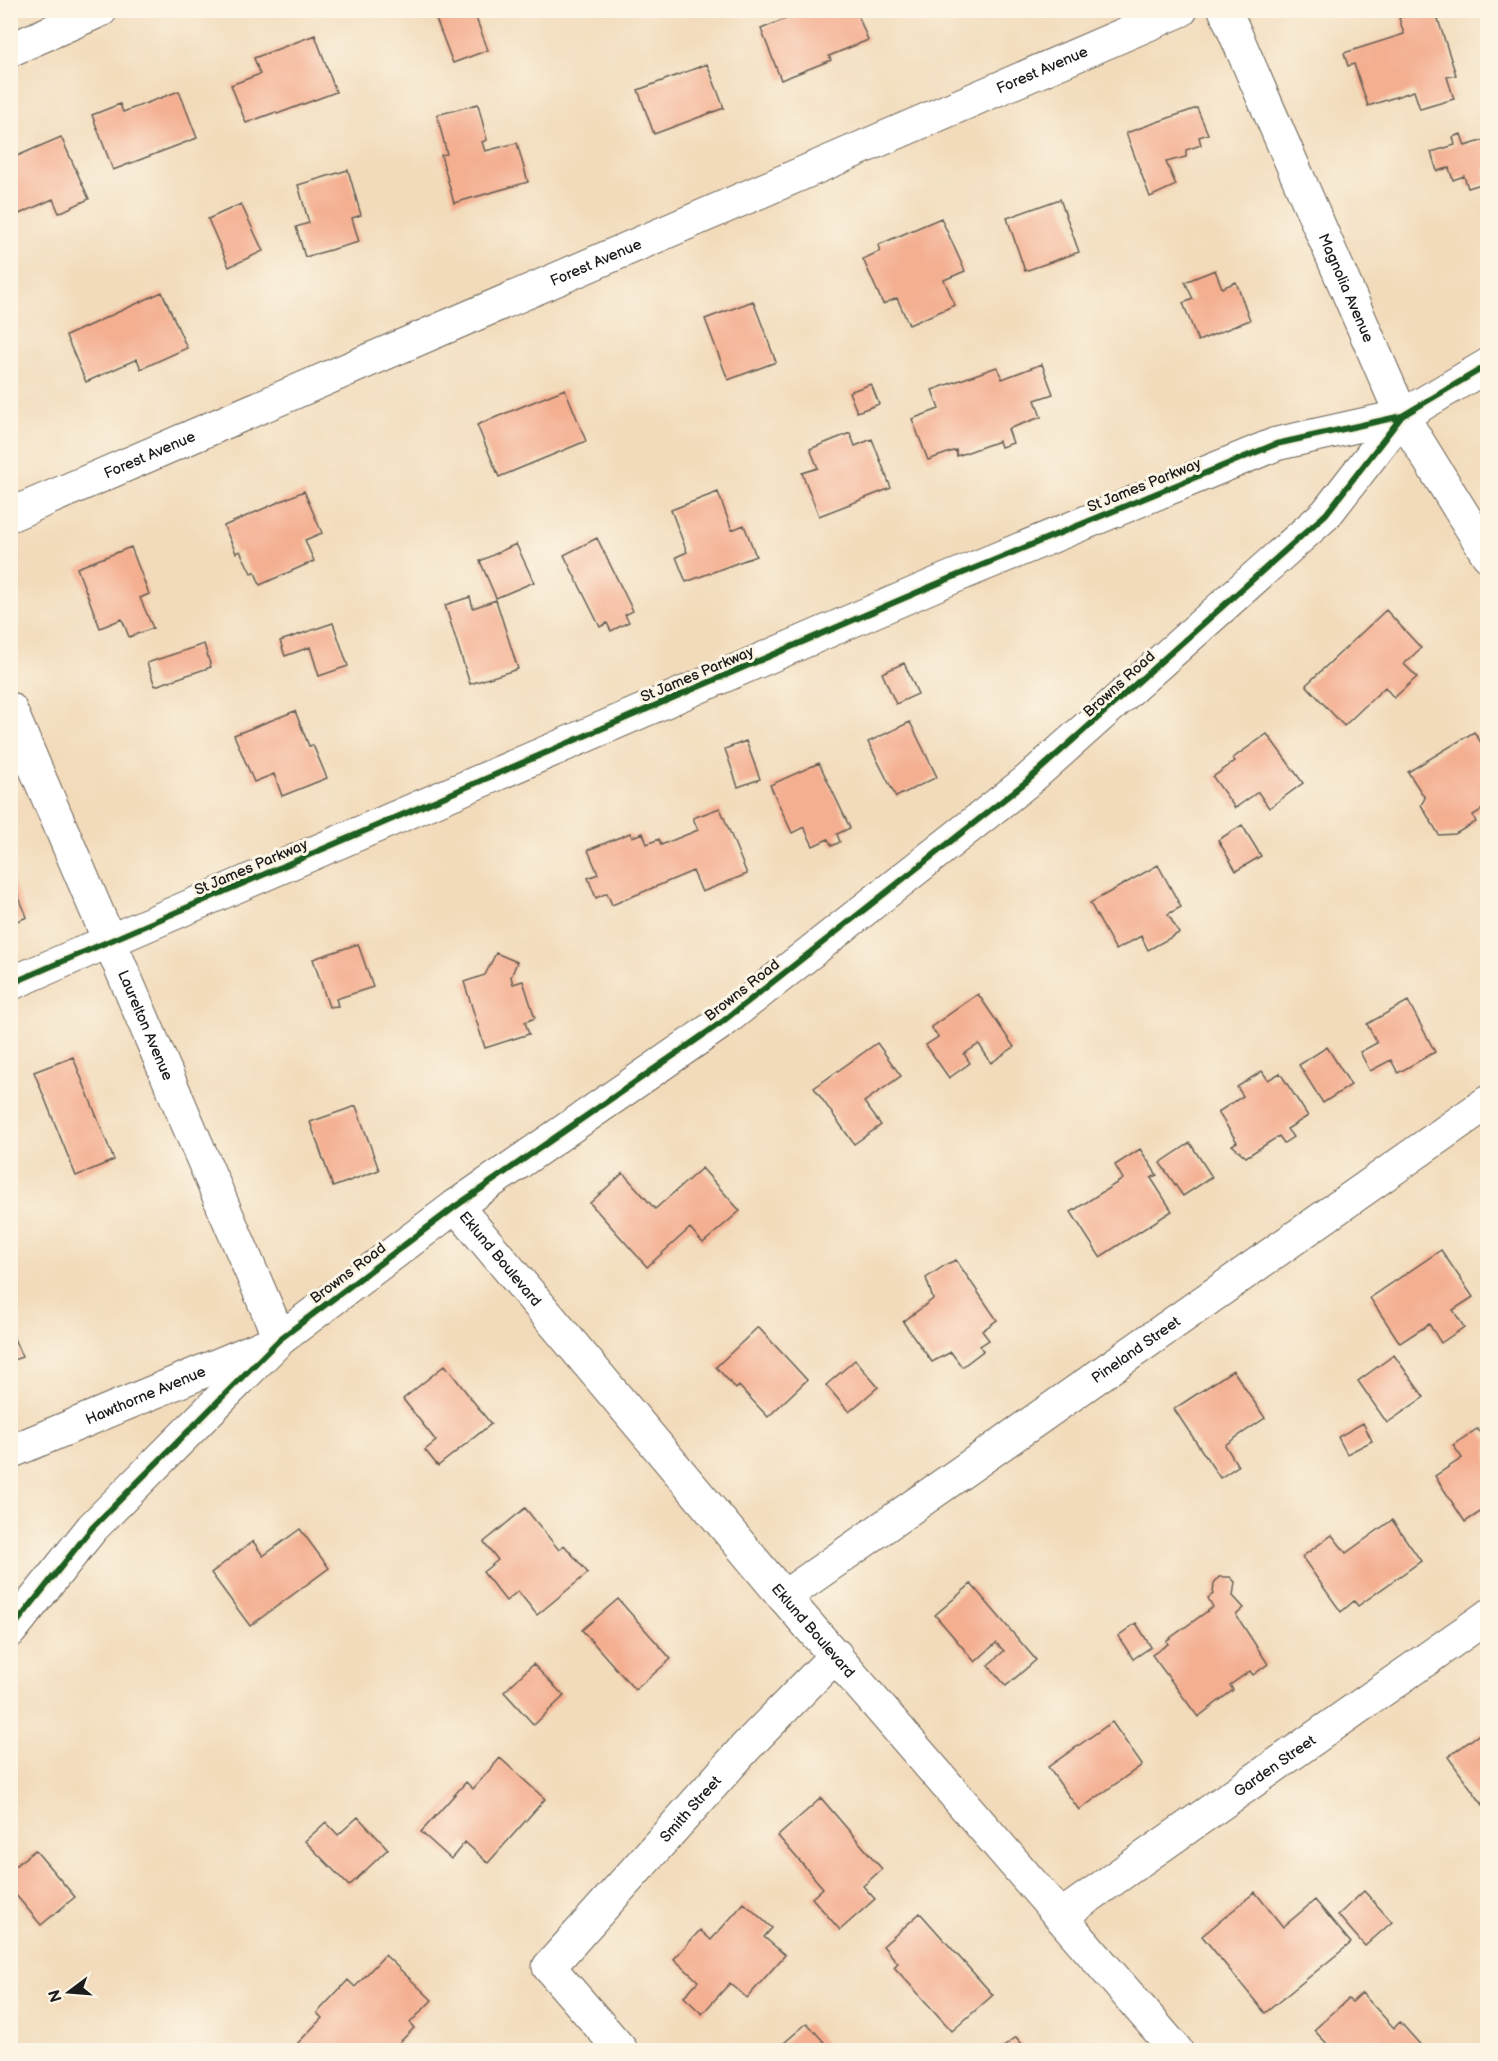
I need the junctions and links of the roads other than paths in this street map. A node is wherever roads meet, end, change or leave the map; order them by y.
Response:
1 (101, 10) edge
2 (1181, 10) edge
3 (1225, 10) edge
4 (10, 50) edge
5 (1488, 365) edge
6 (1402, 416) junction
7 (10, 515) edge
8 (1488, 555) edge
9 (10, 709) edge
10 (109, 942) junction
11 (10, 984) edge
12 (1488, 1102) edge
13 (456, 1206) junction
14 (280, 1339) junction
15 (10, 1452) edge
16 (784, 1597) junction
17 (1488, 1616) edge
18 (10, 1630) edge
19 (836, 1655) junction
20 (1061, 1916) junction
21 (621, 2050) edge
22 (1176, 2050) edge

1 - 4 street
2 - 7 street, Forest Avenue
3 - 6 street, Magnolia Avenue
5 - 6 street, Browns Road
6 - 8 street, Magnolia Avenue
6 - 10 street, St James Parkway
6 - 13 street, Browns Road
9 - 10 street, Laurelton Avenue
10 - 11 street, St James Parkway
10 - 14 street, Laurelton Avenue
12 - 16 street, Pineland Street
13 - 14 street, Browns Road
13 - 16 street, Eklund Boulevard
14 - 15 street, Hawthorne Avenue
14 - 18 street, Browns Road
16 - 19 street, Eklund Boulevard
17 - 20 street, Garden Street
19 - 20 street, Eklund Boulevard
19 - 21 street, Smith Street
20 - 22 street, Eklund Boulevard

